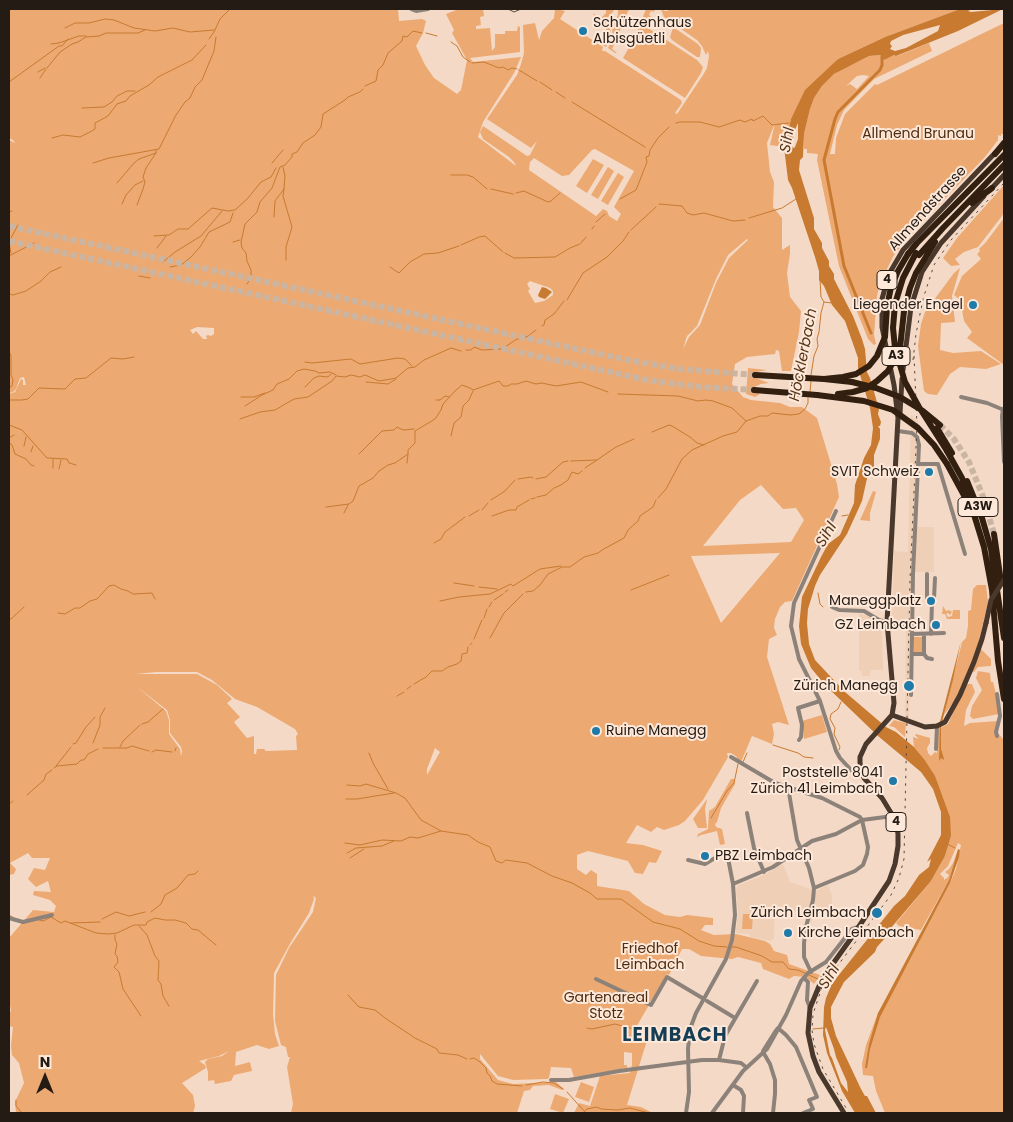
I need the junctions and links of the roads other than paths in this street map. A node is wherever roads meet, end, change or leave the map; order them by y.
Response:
1 (411, 9) edge
2 (428, 9) edge
3 (1004, 143) edge
4 (1004, 153) edge
5 (995, 154) joint
6 (1004, 165) edge
7 (1004, 175) edge
8 (992, 188) junction
9 (959, 212) junction
10 (954, 218) junction
11 (941, 220) junction
12 (920, 256) junction
13 (891, 370) junction
14 (903, 371) junction
15 (755, 375) tunnel mouth
16 (824, 379) junction
17 (754, 390) tunnel mouth
18 (817, 395) junction
19 (961, 397) dead end
20 (1004, 410) edge
21 (898, 418) junction
22 (940, 425) tunnel mouth
23 (898, 430) junction
24 (1004, 462) edge
25 (918, 464) junction
26 (959, 468) junction
27 (836, 511) dead end
28 (994, 534) tunnel mouth
29 (982, 537) junction
30 (965, 554) dead end
31 (927, 574) dead end
32 (935, 578) dead end
33 (1004, 580) edge
34 (932, 602) junction
35 (832, 607) dead end
36 (887, 622) junction
37 (1003, 626) edge
38 (912, 632) junction
39 (944, 633) dead end
40 (924, 634) junction
41 (931, 634) junction
42 (1004, 638) edge
43 (912, 654) junction
44 (924, 654) junction
45 (932, 659) dead end
46 (997, 694) dead end
47 (911, 695) dead end
48 (1004, 699) edge
49 (820, 701) junction
50 (892, 715) junction
51 (939, 725) junction
52 (997, 736) dead end
53 (799, 740) dead end
54 (936, 749) dead end
55 (731, 757) dead end
56 (861, 772) junction
57 (790, 789) junction
58 (747, 813) dead end
59 (893, 816) junction
60 (862, 820) junction
61 (800, 848) junction
62 (688, 860) dead end
63 (764, 872) junction
64 (733, 884) junction
65 (814, 888) junction
66 (52, 915) dead end
67 (9, 918) edge
68 (858, 927) junction
69 (807, 975) junction
70 (596, 980) dead end
71 (757, 981) dead end
72 (706, 1000) junction
73 (810, 1008) junction
74 (735, 1018) junction
75 (778, 1028) junction
76 (763, 1052) junction
77 (719, 1060) junction
78 (688, 1062) junction
79 (746, 1067) junction
80 (551, 1080) dead end
81 (733, 1085) junction
82 (686, 1113) edge
83 (712, 1113) edge
84 (743, 1113) edge
85 (773, 1113) edge
86 (803, 1113) edge
87 (844, 1113) edge

1 - 2 street
3 - 5 highway
4 - 11 highway
5 - 13 main road, Allmendstrasse / 4
6 - 9 highway, A3W
7 - 8 main road, Allmendstrasse / 4
8 - 10 highway
8 - 14 main road, Allmendstrasse / 4
9 - 10 highway, A3W
9 - 12 highway, A3W
10 - 12 highway, A3W
11 - 12 highway
11 - 16 highway, A3, bridge
12 - 18 highway, A3W, bridge
12 - 26 highway, A3W, bridge
13 - 14 main road
13 - 21 main road, Allmendstrasse / 4
14 - 21 main road, Allmendstrasse / 4
15 - 16 highway, A3
16 - 22 highway, A3, bridge
17 - 18 highway
18 - 29 highway, bridge
19 - 20 street
20 - 24 street
21 - 23 main road, Allmendstrasse / 4
23 - 25 street
23 - 36 main road, Allmendstrasse / 4
25 - 30 street
25 - 38 street
26 - 29 highway
26 - 37 highway, A3W
27 - 49 street
28 - 37 highway
29 - 48 highway
31 - 34 street
32 - 34 street
33 - 51 main road, bridge
34 - 41 street
35 - 36 street
36 - 38 street
36 - 50 main road, Allmendstrasse / 4
37 - 42 highway, A3W
38 - 40 street
38 - 43 street
39 - 41 street
40 - 41 street
40 - 44 street
43 - 44 street
43 - 47 street
44 - 45 street
46 - 52 street
49 - 53 street
49 - 56 street
50 - 51 main road
50 - 56 main road
51 - 54 street
55 - 57 street
56 - 59 main road, 4
57 - 60 street
57 - 61 street
58 - 63 street
59 - 60 street
59 - 68 main road, 4
60 - 61 street
60 - 65 street
61 - 63 street
61 - 65 street
62 - 64 street
63 - 64 street
64 - 72 street
65 - 69 street
66 - 67 street
68 - 69 street
68 - 73 main road, 4
69 - 73 street
69 - 75 street
70 - 72 street
71 - 74 street
72 - 74 street
72 - 78 street
73 - 87 main road, 4
74 - 77 street
75 - 76 street
75 - 86 street
76 - 79 street
76 - 85 street
77 - 78 street
77 - 79 street
78 - 80 street
78 - 82 street
79 - 81 street
81 - 83 street
81 - 84 street

